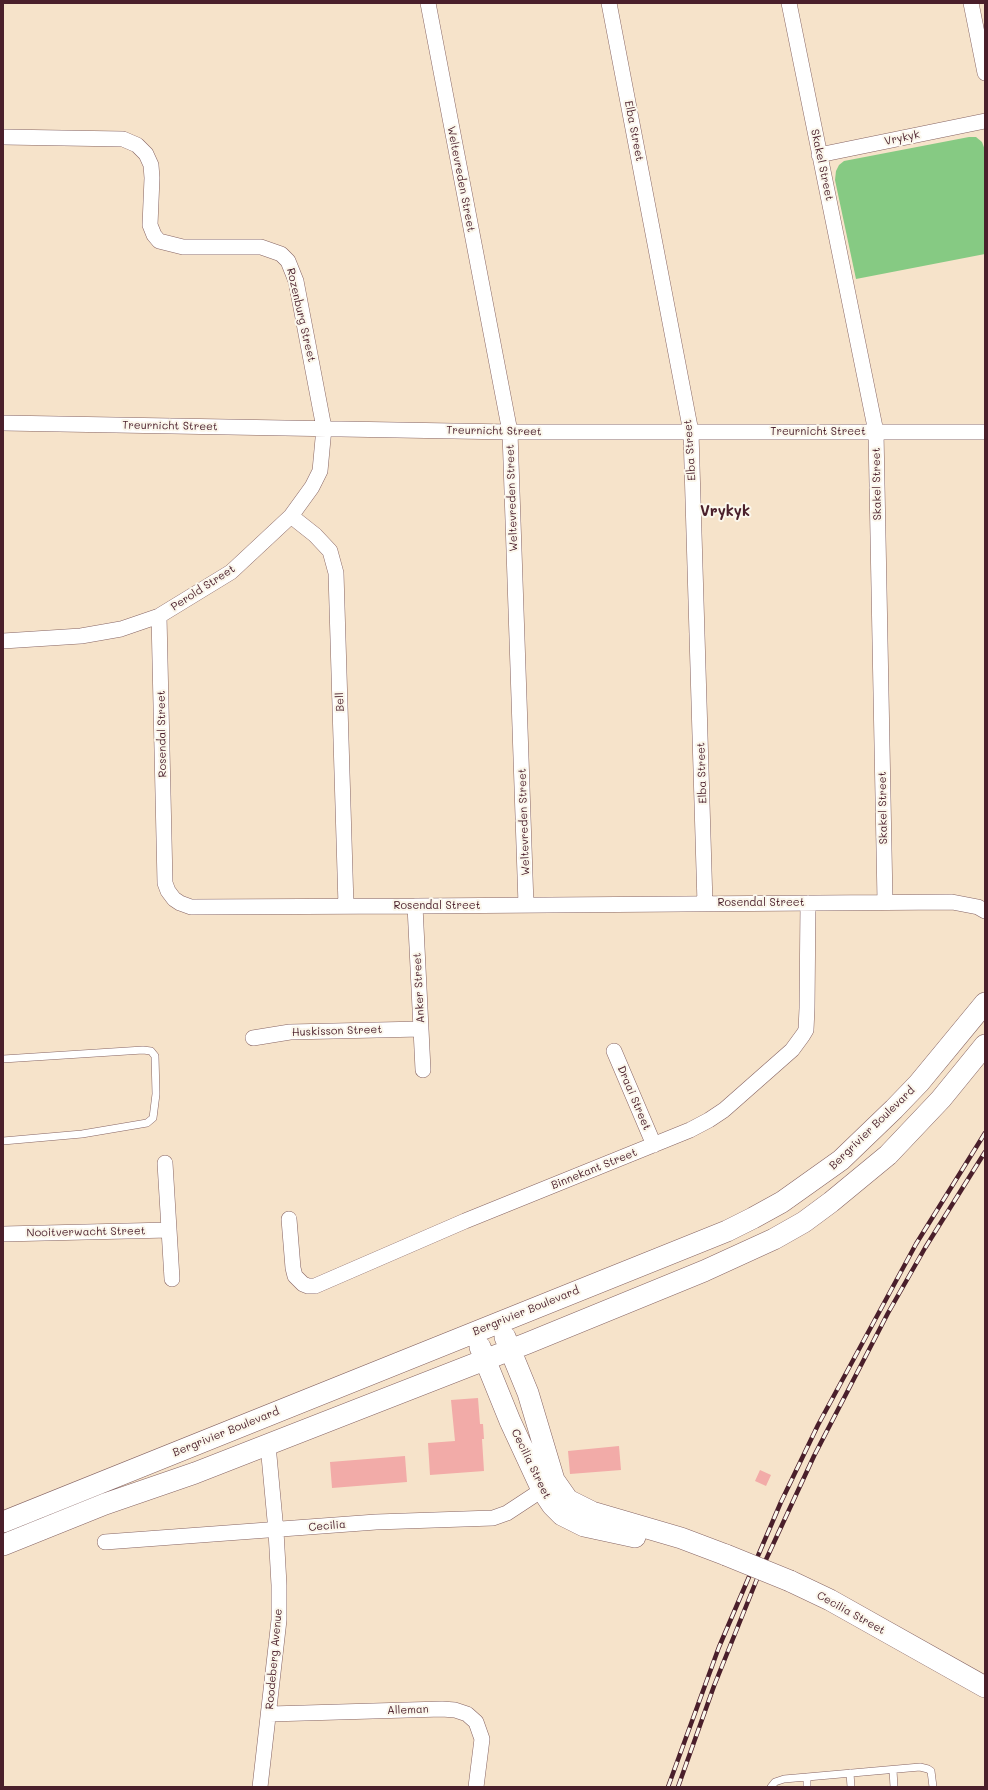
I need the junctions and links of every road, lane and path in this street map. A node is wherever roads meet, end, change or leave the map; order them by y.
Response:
1 (428, 3) edge
2 (609, 3) edge
3 (789, 3) edge
4 (971, 3) edge
5 (985, 73) edge
6 (985, 121) edge
7 (3, 137) edge
8 (819, 155) junction
9 (3, 423) edge
10 (324, 428) junction
11 (510, 432) junction
12 (691, 432) junction
13 (876, 432) junction
14 (985, 432) edge
15 (291, 516) junction
16 (158, 616) junction
17 (3, 641) edge
18 (885, 901) junction
19 (808, 903) junction
20 (706, 904) junction
21 (526, 905) junction
22 (346, 906) junction
23 (415, 906) junction
24 (985, 911) edge
25 (985, 1003) edge
26 (422, 1029) junction
27 (253, 1038) dead end
28 (985, 1045) edge
29 (614, 1051) dead end
30 (3, 1059) edge
31 (423, 1070) dead end
32 (3, 1141) edge
33 (654, 1145) junction
34 (165, 1163) dead end
35 (289, 1218) dead end
36 (169, 1230) junction
37 (3, 1234) edge
38 (172, 1279) dead end
39 (499, 1322) junction
40 (474, 1332) junction
41 (511, 1350) junction
42 (485, 1359) junction
43 (268, 1445) junction
44 (542, 1490) junction
45 (3, 1522) edge
46 (276, 1531) junction
47 (105, 1542) dead end
48 (3, 1545) edge
49 (719, 1553) junction
50 (985, 1687) edge
51 (270, 1714) junction
52 (893, 1770) junction
53 (850, 1773) junction
54 (807, 1777) junction
55 (260, 1787) edge
56 (476, 1787) edge
57 (771, 1787) edge
58 (807, 1787) edge
59 (851, 1787) edge
60 (894, 1787) edge
61 (934, 1787) edge

1 - 11 street, Weltevreden Street
2 - 12 street, Elba Street
3 - 8 street, Skakel Street
4 - 5 street
6 - 8 street, Vrykyk
7 - 10 street, Rozenburg Street
8 - 13 street, Skakel Street
9 - 10 street, Treurnicht Street
10 - 11 street, Treurnicht Street
10 - 15 street, Perold Street
11 - 12 street, Treurnicht Street
11 - 21 street, Weltevreden Street
12 - 13 street, Treurnicht Street
12 - 20 street, Elba Street
13 - 14 street, Treurnicht Street
13 - 18 street, Skakel Street
15 - 16 street, Perold Street
15 - 22 street, Bell
16 - 17 street, Perold Street
16 - 22 street, Rosendal Street
18 - 19 street, Rosendal Street
18 - 24 street, Rosendal Street
19 - 20 street, Rosendal Street
19 - 33 street, Binnekant Street
20 - 21 street, Rosendal Street
21 - 23 street, Rosendal Street
22 - 23 street, Rosendal Street
23 - 26 street, Anker Street
25 - 39 street, Bergrivier Boulevard
26 - 27 street, Huskisson Street
26 - 31 street, Anker Street
28 - 41 street
29 - 33 street, Draai Street
30 - 32 lane
33 - 35 street, Binnekant Street
34 - 36 street
36 - 37 street, Nooitverwacht Street
36 - 38 street
39 - 40 street, Bergrivier Boulevard
39 - 41 street, Cecilia Street
40 - 42 street, Cecilia Street
40 - 45 street, Bergrivier Boulevard
41 - 42 street
41 - 49 street, Cecilia Street
42 - 43 street
42 - 44 street, Cecilia Street
43 - 46 street, Roodeberg Avenue
43 - 48 street
44 - 46 street, Cecilia
44 - 49 street, Cecilia Street
46 - 47 street, Cecilia
46 - 51 street, Roodeberg Avenue
49 - 50 street, Cecilia Street, bridge
51 - 55 street, Roodeberg Avenue
51 - 56 street, Alleman
52 - 53 lane
52 - 60 lane
52 - 61 lane
53 - 54 lane
53 - 59 lane
54 - 57 lane
54 - 58 lane

